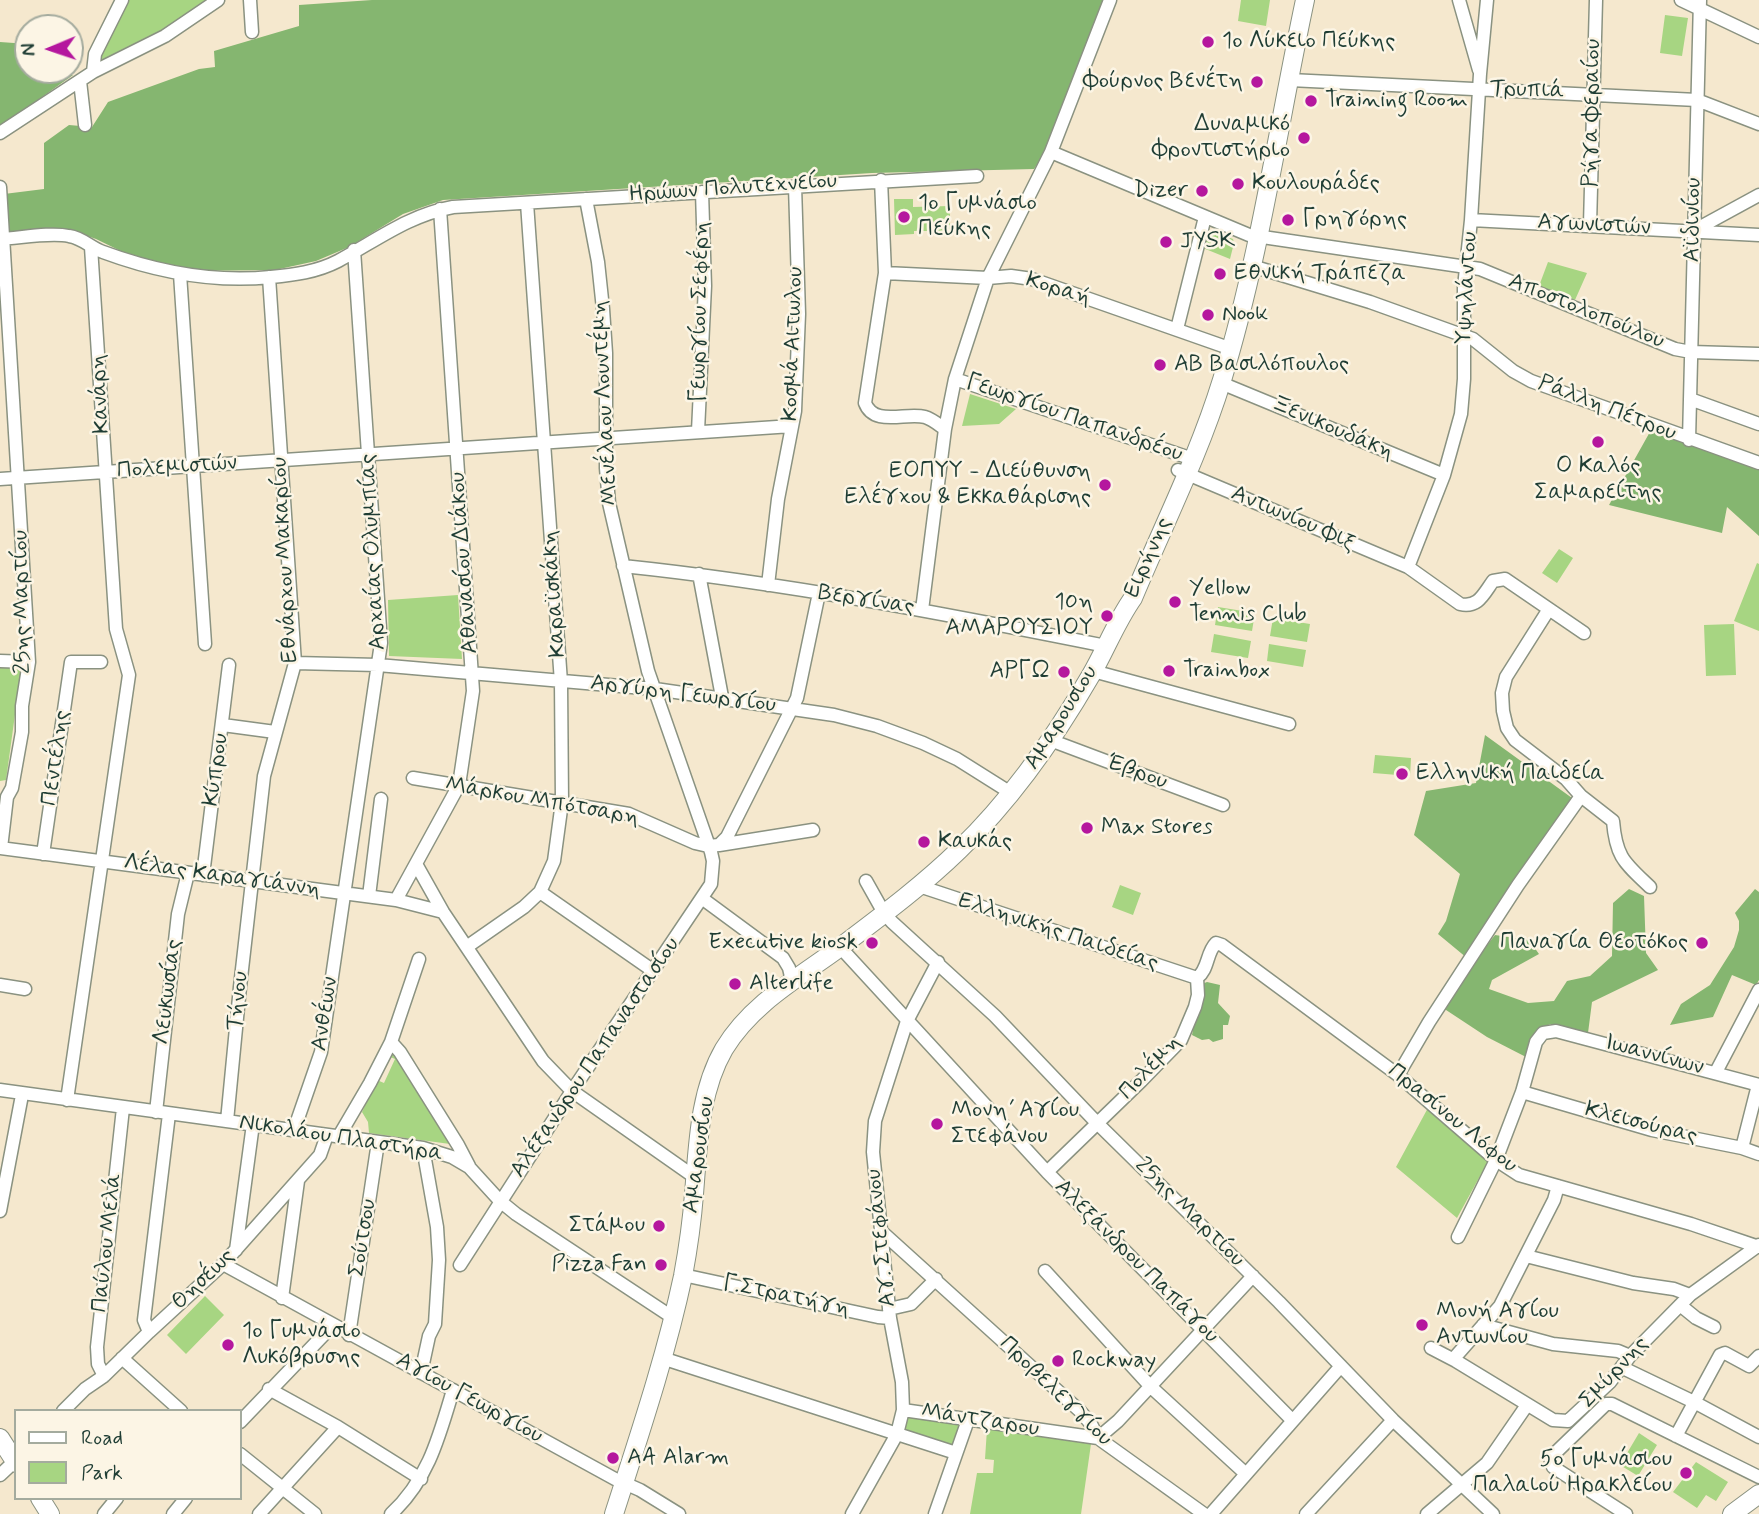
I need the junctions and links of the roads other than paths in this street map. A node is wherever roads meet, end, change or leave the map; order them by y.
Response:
1 (122, 0) edge
2 (218, 0) edge
3 (250, 0) edge
4 (1110, 0) edge
5 (1295, 0) edge
6 (1304, 0) edge
7 (1460, 0) edge
8 (1487, 0) edge
9 (1596, 0) edge
10 (1681, 0) edge
11 (1700, 4) edge
12 (252, 32) dead end
13 (1759, 37) edge
14 (93, 72) junction
15 (1479, 74) junction
16 (84, 78) edge
17 (1290, 80) junction
18 (75, 84) edge
19 (79, 84) edge
20 (1479, 89) junction
21 (1592, 93) junction
22 (1697, 100) junction
23 (1759, 124) edge
24 (85, 125) dead end
25 (0, 134) edge
26 (1051, 152) junction
27 (977, 176) dead end
28 (881, 180) junction
29 (795, 186) junction
30 (0, 187) edge
31 (702, 192) junction
32 (1759, 195) edge
33 (586, 199) junction
34 (527, 203) junction
35 (440, 209) junction
36 (1725, 213) junction
37 (1205, 217) junction
38 (1471, 220) junction
39 (1590, 225) junction
40 (1693, 231) junction
41 (1731, 234) junction
42 (1759, 235) edge
43 (1254, 236) junction
44 (1, 239) edge
45 (91, 247) junction
46 (354, 250) junction
47 (1252, 266) junction
48 (1466, 266) junction
49 (885, 273) junction
50 (180, 274) junction
51 (270, 277) junction
52 (988, 278) junction
53 (1177, 329) junction
54 (1464, 336) junction
55 (1223, 346) junction
56 (1691, 352) junction
57 (1759, 354) edge
58 (955, 379) junction
59 (1221, 383) junction
60 (1690, 399) junction
61 (1759, 424) edge
62 (792, 426) junction
63 (945, 429) junction
64 (698, 431) junction
65 (605, 438) junction
66 (1689, 440) junction
67 (544, 442) junction
68 (457, 448) junction
69 (369, 455) junction
70 (282, 460) junction
71 (1759, 463) edge
72 (1185, 465) junction
73 (195, 466) junction
74 (106, 473) junction
75 (1444, 475) junction
76 (18, 478) junction
77 (0, 479) edge
78 (623, 566) junction
79 (1408, 567) junction
80 (699, 574) junction
81 (768, 585) junction
82 (819, 593) junction
83 (922, 610) junction
84 (1549, 610) junction
85 (1121, 615) joint
86 (1584, 633) dead end
87 (205, 644) dead end
88 (1107, 646) junction
89 (0, 660) edge
90 (29, 662) junction
91 (101, 662) dead end
92 (295, 663) junction
93 (229, 665) dead end
94 (378, 665) junction
95 (1093, 671) junction
96 (473, 674) junction
97 (561, 682) junction
98 (655, 689) junction
99 (722, 697) junction
100 (793, 708) junction
101 (1289, 723) dead end
102 (223, 725) junction
103 (275, 732) junction
104 (1050, 740) junction
105 (413, 778) dead end
106 (459, 785) junction
107 (6, 788) edge
108 (1011, 793) junction
109 (1581, 796) junction
110 (381, 799) dead end
111 (562, 802) junction
112 (1223, 805) dead end
113 (813, 830) dead end
114 (714, 846) junction
115 (1, 848) edge
116 (43, 854) junction
117 (103, 861) junction
118 (416, 864) junction
119 (188, 873) junction
120 (203, 875) junction
121 (253, 881) junction
122 (866, 881) dead end
123 (919, 886) junction
124 (1650, 887) dead end
125 (540, 891) junction
126 (345, 894) junction
127 (369, 897) junction
128 (703, 899) junction
129 (396, 900) junction
130 (443, 912) junction
131 (884, 913) junction
132 (1216, 943) joint
133 (468, 946) junction
134 (839, 947) junction
135 (419, 960) dead end
136 (938, 962) junction
137 (653, 970) junction
138 (1197, 978) junction
139 (792, 981) junction
140 (0, 985) edge
141 (25, 989) dead end
142 (1759, 990) edge
143 (907, 1021) junction
144 (391, 1042) junction
145 (1716, 1072) junction
146 (1398, 1075) junction
147 (1759, 1085) edge
148 (0, 1090) edge
149 (572, 1091) junction
150 (1522, 1092) junction
151 (22, 1095) junction
152 (67, 1100) junction
153 (123, 1108) junction
154 (162, 1113) junction
155 (227, 1121) junction
156 (1097, 1123) junction
157 (253, 1124) junction
158 (294, 1130) junction
159 (333, 1135) junction
160 (378, 1142) junction
161 (423, 1148) junction
162 (1742, 1148) junction
163 (1759, 1154) edge
164 (1496, 1160) junction
165 (469, 1167) junction
166 (696, 1170) junction
167 (1047, 1172) junction
168 (299, 1180) junction
169 (1558, 1186) junction
170 (2, 1195) edge
171 (500, 1201) junction
172 (0, 1211) edge
173 (882, 1232) junction
174 (1458, 1237) dead end
175 (1759, 1246) edge
176 (236, 1250) junction
177 (1525, 1256) junction
178 (223, 1264) junction
179 (460, 1265) dead end
180 (1045, 1271) dead end
181 (683, 1275) junction
182 (1252, 1276) junction
183 (936, 1279) junction
184 (1690, 1295) junction
185 (282, 1298) junction
186 (1680, 1305) junction
187 (890, 1313) junction
188 (672, 1317) junction
189 (333, 1325) junction
190 (1483, 1325) junction
191 (1714, 1327) dead end
192 (1203, 1331) junction
193 (149, 1332) junction
194 (349, 1335) junction
195 (1431, 1348) dead end
196 (1630, 1356) junction
197 (1759, 1356) edge
198 (122, 1358) junction
199 (662, 1358) junction
200 (1457, 1362) junction
201 (1341, 1366) junction
202 (1623, 1368) junction
203 (421, 1373) junction
204 (104, 1376) junction
205 (1151, 1387) junction
206 (270, 1389) junction
207 (453, 1390) junction
208 (1694, 1402) junction
209 (1527, 1405) junction
210 (65, 1409) edge
211 (179, 1409) edge
212 (903, 1410) junction
213 (242, 1420) edge
214 (968, 1420) junction
215 (1292, 1420) junction
216 (1393, 1420) junction
217 (1574, 1425) junction
218 (338, 1427) junction
219 (897, 1434) junction
220 (1676, 1436) junction
221 (1759, 1437) edge
222 (0, 1438) edge
223 (1098, 1438) junction
224 (956, 1453) junction
225 (242, 1456) edge
226 (14, 1458) edge
227 (14, 1463) edge
228 (1246, 1474) junction
229 (0, 1475) edge
230 (1759, 1477) edge
231 (421, 1479) junction
232 (624, 1482) junction
233 (1460, 1485) junction
234 (281, 1487) junction
235 (115, 1500) edge
236 (184, 1500) edge
237 (1755, 1505) edge
238 (104, 1514) edge
239 (173, 1514) edge
240 (259, 1514) edge
241 (315, 1514) edge
242 (391, 1514) edge
243 (614, 1514) edge
244 (679, 1514) edge
245 (852, 1514) edge
246 (935, 1514) edge
247 (1205, 1514) edge
248 (1211, 1514) edge
249 (1306, 1514) edge
250 (1427, 1514) edge
251 (1493, 1514) edge
252 (1626, 1514) edge
253 (1732, 1514) edge

1 - 14 street
2 - 14 street
3 - 12 street
4 - 26 street
5 - 43 main road, Ειρήνης
6 - 17 main road, Ειρήνης
7 - 15 street
8 - 15 street, Υψηλάντου
9 - 21 street, Ρήγα Φεραίου
10 - 11 street
11 - 13 street
11 - 22 street, Αϊδινίου
14 - 16 street
15 - 20 street, Υψηλάντου
17 - 20 street, Τρυπιά
17 - 43 main road, Ειρήνης
18 - 25 street
19 - 24 street
20 - 21 street, Τρυπιά
20 - 38 street, Υψηλάντου
21 - 22 street, Τρυπιά
21 - 39 street, Ρήγα Φεραίου
22 - 23 street, Τρυπιά
22 - 40 street, Αϊδινίου
26 - 37 street
26 - 52 street
27 - 28 street, Ηρώων Πολυτεχνείου
28 - 29 street, Ηρώων Πολυτεχνείου
28 - 49 street
29 - 31 street, Ηρώων Πολυτεχνείου
29 - 62 street, Κοσμά Αιτωλου
30 - 44 street, 25ης Μαρτίου
31 - 33 street, Ηρώων Πολυτεχνείου
31 - 64 street, Γεωργίου Σεφέρη
32 - 36 street
33 - 34 street, Ηρώων Πολυτεχνείου
33 - 65 street, Μενέλαου Λουντέμη
34 - 35 street, Ηρώων Πολυτεχνείου
34 - 67 street, Καραϊσκάκη
35 - 46 street, Ηρώων Πολυτεχνείου
35 - 68 street, Αθανασίου Διάκου
36 - 40 street
36 - 41 street
37 - 43 street
37 - 53 street
38 - 39 street, Αγωνιστών
38 - 48 street, Υψηλάντου
39 - 40 street, Αγωνιστών
40 - 41 street, Αγωνιστών
40 - 56 street, Αϊδινίου
41 - 42 street, Αγωνιστών
43 - 47 main road, Ειρήνης
43 - 48 street, Αποστολοπούλου
43 - 55 main road, Ειρήνης
44 - 45 street, Ηρώων Πολυτεχνείου
44 - 76 street, 25ης Μαρτίου
45 - 50 street, Ηρώων Πολυτεχνείου
45 - 74 street, Κανάρη
46 - 51 street, Ηρώων Πολυτεχνείου
46 - 69 street, Αρχαίας Ολυμπίας
47 - 54 street, Ράλλη Πέτρου
47 - 59 main road, Ειρήνης
48 - 54 street, Υψηλάντου
48 - 56 street, Αποστολοπούλου
49 - 52 street, Κοραή
49 - 63 street
50 - 51 street, Ηρώων Πολυτεχνείου
50 - 73 street
51 - 70 street, Εθνάρχου Μακαρίου
52 - 53 street, Κοραή
52 - 58 street
53 - 55 street, Κοραή
54 - 66 street, Ράλλη Πέτρου
54 - 75 street, Υψηλάντου
55 - 72 main road, Ειρήνης
56 - 57 street, Αποστολοπούλου
56 - 60 street, Αϊδινίου
58 - 63 street
58 - 72 street, Γεωργίου Παπανδρέου
59 - 72 main road, Ειρήνης
59 - 75 street, Ξενικουδάκη
60 - 61 street
60 - 66 street, Αϊδινίου
62 - 64 street, Πολεμιστών
62 - 81 street, Κοσμά Αιτωλου
63 - 83 street
64 - 65 street, Πολεμιστών
65 - 67 street, Πολεμιστών
65 - 78 street, Μενέλαου Λουντέμη
66 - 71 street, Ράλλη Πέτρου
67 - 68 street, Πολεμιστών
67 - 97 street, Καραϊσκάκη
68 - 69 street, Πολεμιστών
68 - 96 street, Αθανασίου Διάκου
69 - 70 street, Πολεμιστών
69 - 94 street, Αρχαίας Ολυμπίας
70 - 73 street, Πολεμιστών
70 - 92 street, Εθνάρχου Μακαρίου
72 - 79 street, Αντωνίου Φιξ
72 - 85 main road, Ειρήνης
73 - 74 street, Πολεμιστών
73 - 87 street
74 - 76 street, Πολεμιστών
74 - 117 street, Κανάρη
75 - 79 street, Υψηλάντου
76 - 77 street, Πολεμιστών
76 - 90 street, 25ης Μαρτίου
78 - 80 street, Βεργίνας
78 - 98 street, Μενέλαου Λουντέμη
79 - 84 street, Αντωνίου Φιξ
80 - 81 street, Βεργίνας
80 - 99 street
81 - 82 street, Βεργίνας
82 - 83 street, Βεργίνας
82 - 100 street
83 - 88 street, Βεργίνας
84 - 86 street
84 - 109 street
85 - 88 main road, Αμαρουσίου
88 - 95 main road, Αμαρουσίου
89 - 90 street
90 - 107 street, 25ης Μαρτίου
91 - 116 street, Πεντέλης
92 - 94 street, Αργύρη Γεωργίου
92 - 103 street, Εθνάρχου Μακαρίου
93 - 102 street, Κύπρου
94 - 96 street, Αργύρη Γεωργίου
94 - 126 street, Αρχαίας Ολυμπίας
95 - 101 street
95 - 104 main road, Αμαρουσίου
96 - 97 street, Αργύρη Γεωργίου
96 - 106 street, Αθανασίου Διάκου
97 - 98 street, Αργύρη Γεωργίου
97 - 111 street, Καραϊσκάκη
98 - 99 street, Αργύρη Γεωργίου
98 - 114 street, Μενέλαου Λουντέμη
99 - 100 street, Αργύρη Γεωργίου
100 - 108 street, Αργύρη Γεωργίου
100 - 114 street
102 - 103 street
102 - 120 street, Κύπρου
103 - 121 street, Εθνάρχου Μακαρίου
104 - 108 main road, Αμαρουσίου
104 - 112 street, Έβρου
105 - 106 street, Μάρκου Μπότσαρη
106 - 111 street, Μάρκου Μπότσαρη
106 - 118 street, Αθανασίου Διάκου
107 - 115 street, 25ης Μαρτίου
108 - 123 main road, Αμαρουσίου
109 - 124 street
109 - 146 street
110 - 127 street
111 - 114 street, Μάρκου Μπότσαρη
111 - 125 street, Καραϊσκάκη
113 - 114 street
114 - 128 street, Αλέξανδρου Παπαναστασίου
115 - 116 street, Λέλας Καραγιάννη
116 - 117 street, Λέλας Καραγιάννη
117 - 119 street, Λέλας Καραγιάννη
117 - 152 street
118 - 129 street, Αθανασίου Διάκου
118 - 130 street
119 - 120 street, Λέλας Καραγιάννη
119 - 154 street, Λευκωσίας
120 - 121 street, Λέλας Καραγιάννη
121 - 126 street, Λέλας Καραγιάννη
121 - 155 street, Τήνου
122 - 131 street, 25ης Μαρτίου
123 - 131 main road, Αμαρουσίου
123 - 138 street, Ελληνικής Παιδείας
125 - 133 street, Καραϊσκάκη
125 - 137 street
126 - 127 street, Λέλας Καραγιάννη
126 - 158 street, Ανθέων
127 - 129 street, Λέλας Καραγιάννη
128 - 137 street, Αλέξανδρου Παπαναστασίου
128 - 139 street
129 - 130 street, Λέλας Καραγιάννη
130 - 133 street
131 - 134 main road, Αμαρουσίου
131 - 136 street, 25ης Μαρτίου
132 - 138 street, Πολέμη
132 - 146 street, Πρασίνου Λόφου
133 - 149 street
134 - 139 main road, Αμαρουσίου
134 - 143 street, Αλεξάνδρου Παπάγου
135 - 144 street, Θησέως
136 - 143 street, Αγ. Στεφάνου
136 - 156 street, 25ης Μαρτίου
137 - 149 street, Αλέξανδρου Παπαναστασίου
138 - 156 street, Πολέμη
139 - 166 main road, Αμαρουσίου
140 - 141 street
142 - 145 street
143 - 167 street, Αλεξάνδρου Παπάγου
143 - 173 street, Αγ. Στεφάνου
144 - 159 street, Θησέως
144 - 165 street
145 - 147 street, Ιωαννίνων
145 - 150 street, Ιωαννίνων
146 - 164 street, Πρασίνου Λόφου
147 - 162 street
148 - 151 street, Νικολάου Πλαστήρα
149 - 166 street
149 - 171 street, Αλέξανδρου Παπαναστασίου
150 - 162 street, Κλεισούρας
150 - 164 street
151 - 152 street, Νικολάου Πλαστήρα
151 - 170 street
152 - 153 street, Νικολάου Πλαστήρα
153 - 154 street, Νικολάου Πλαστήρα
153 - 204 street, Παύλου Μελά
154 - 155 street, Νικολάου Πλαστήρα
154 - 193 street, Λευκωσίας
155 - 157 street, Νικολάου Πλαστήρα
156 - 167 street, Πολέμη
156 - 182 street, 25ης Μαρτίου
157 - 158 street, Νικολάου Πλαστήρα
157 - 176 street
158 - 159 street, Νικολάου Πλαστήρα
159 - 160 street, Νικολάου Πλαστήρα
159 - 168 street, Θησέως
160 - 161 street, Νικολάου Πλαστήρα
160 - 194 street, Σούτσου
161 - 165 street, Νικολάου Πλαστήρα
161 - 203 street
162 - 163 street, Κλεισούρας
164 - 169 street, Πρασίνου Λόφου
164 - 174 street
165 - 171 street, Νικολάου Πλαστήρα
166 - 181 main road, Αμαρουσίου
167 - 192 street, Αλεξάνδρου Παπάγου
168 - 176 street, Θησέως
168 - 185 street
169 - 175 street, Πρασίνου Λόφου
169 - 177 street
170 - 172 street
171 - 179 street, Αλέξανδρου Παπαναστασίου
171 - 188 street, Νικολάου Πλαστήρα
173 - 183 street, Προβελεγγίου
173 - 187 street, Αγ. Στεφάνου
175 - 184 street, Σμύρνης
176 - 178 street, Θησέως
177 - 184 street
177 - 190 street
178 - 185 street, Αγίου Γεωργίου
178 - 193 street, Θησέως
180 - 205 street
181 - 187 street, Γ.Στρατήγη
181 - 188 main road, Αμαρουσίου
182 - 192 street
182 - 201 street, 25ης Μαρτίου
183 - 187 street
183 - 223 street, Προβελεγγίου
184 - 186 street, Σμύρνης
185 - 189 street, Αγίου Γεωργίου
186 - 191 street
186 - 196 street, Σμύρνης
187 - 212 street, Αγ. Στεφάνου
188 - 199 main road, Αμαρουσίου
189 - 194 street, Αγίου Γεωργίου
189 - 206 street
190 - 196 street
190 - 200 street
192 - 205 street
192 - 215 street, Αλεξάνδρου Παπάγου
193 - 198 street, Θησέως
194 - 203 street, Αγίου Γεωργίου
195 - 200 street, Σμύρνης
196 - 202 street, Σμύρνης
197 - 208 street
198 - 204 street, Θησέως
198 - 211 street
199 - 219 street
199 - 232 main road, Αμαρουσίου
200 - 209 street, Σμύρνης
201 - 215 street
201 - 216 street, 25ης Μαρτίου
202 - 208 street
202 - 217 street, Σμύρνης
203 - 207 street, Αγίου Γεωργίου
204 - 210 street, Θησέως
205 - 223 street
205 - 228 street
206 - 213 street
206 - 218 street
207 - 231 street
207 - 232 street, Αγίου Γεωργίου
208 - 220 street
208 - 221 street
209 - 217 street, Σμύρνης
209 - 233 street
212 - 214 street, Μάντζαρου
212 - 219 street, Αγ. Στεφάνου
214 - 223 street, Μάντζαρου
214 - 224 street
215 - 228 street
216 - 233 street, 25ης Μαρτίου
216 - 249 street
217 - 220 street
217 - 252 street
218 - 231 street
218 - 234 street
219 - 224 street
219 - 245 street, Αγ. Στεφάνου
220 - 230 street
222 - 226 main road
223 - 247 street, Προβελεγγίου
224 - 246 street
225 - 234 street
227 - 229 street
228 - 248 street
231 - 242 street
232 - 243 main road, Αμαρουσίου
232 - 244 street, Αγίου Γεωργίου
233 - 250 street
233 - 251 street, 25ης Μαρτίου
234 - 240 street
234 - 241 street
235 - 238 street
236 - 239 street
237 - 253 main road

